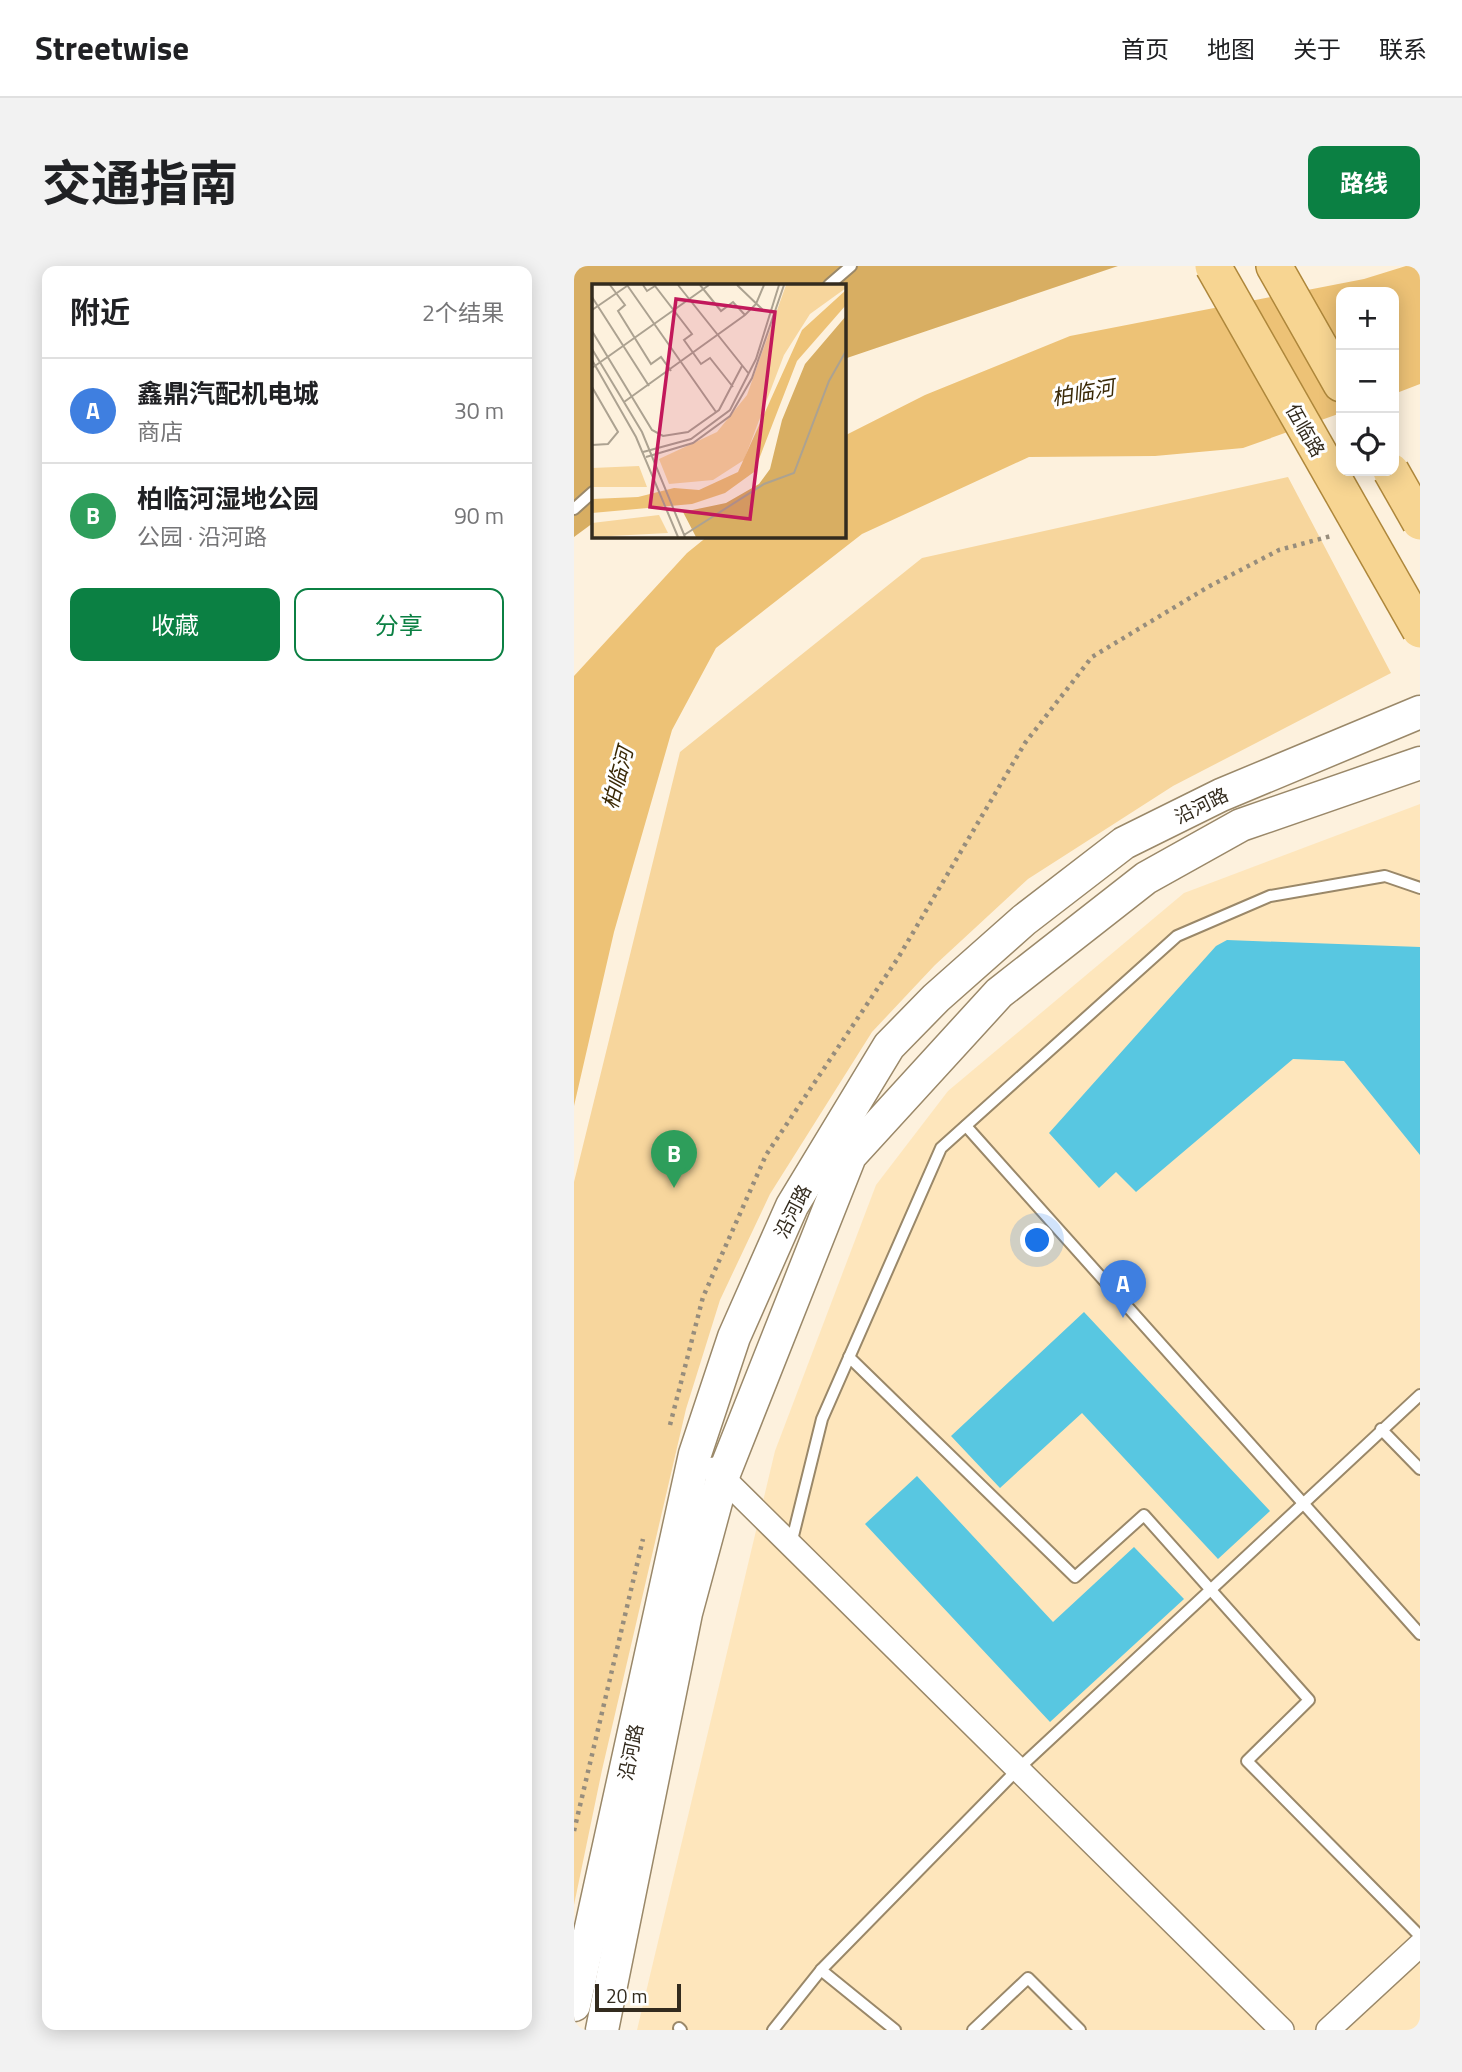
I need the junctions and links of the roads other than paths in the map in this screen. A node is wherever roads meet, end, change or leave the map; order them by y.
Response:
1 (851, 266) edge
2 (1213, 266) edge
3 (1275, 266) edge
4 (830, 284) edge
5 (1336, 375) edge
6 (1394, 476) edge
7 (592, 493) edge
8 (574, 509) edge
9 (1420, 522) edge
10 (1420, 630) edge
11 (1420, 712) edge
12 (1420, 763) edge
13 (1420, 888) edge
14 (966, 1126) junction
15 (849, 1357) junction
16 (1420, 1395) edge
17 (1381, 1429) junction
18 (695, 1454) junction
19 (1420, 1469) edge
20 (723, 1476) junction
21 (1303, 1503) junction
22 (791, 1544) junction
23 (1210, 1589) junction
24 (1420, 1634) edge
25 (1018, 1769) junction
26 (1420, 1936) edge
27 (1420, 1945) edge
28 (821, 1970) junction
29 (574, 2005) edge
30 (601, 2030) edge
31 (773, 2030) edge
32 (895, 2030) edge
33 (973, 2030) edge
34 (1080, 2030) edge
35 (1282, 2030) edge
36 (1328, 2030) edge

1 - 4 lane
2 - 10 main road, 伍临路, bridge
3 - 5 main road
6 - 9 main road, bridge
7 - 8 lane
11 - 18 street, 沿河路
12 - 20 street, 沿河路
13 - 14 lane
14 - 15 lane
14 - 21 lane
15 - 22 lane
15 - 23 lane
16 - 17 lane
17 - 19 lane
17 - 21 lane
18 - 20 street
18 - 29 street, 沿河路
20 - 22 street
20 - 30 street, 沿河路
21 - 23 lane
21 - 24 lane
22 - 25 street
23 - 25 lane
23 - 26 lane
25 - 28 lane
25 - 35 street
27 - 36 street
28 - 31 lane
28 - 32 lane
33 - 34 lane

